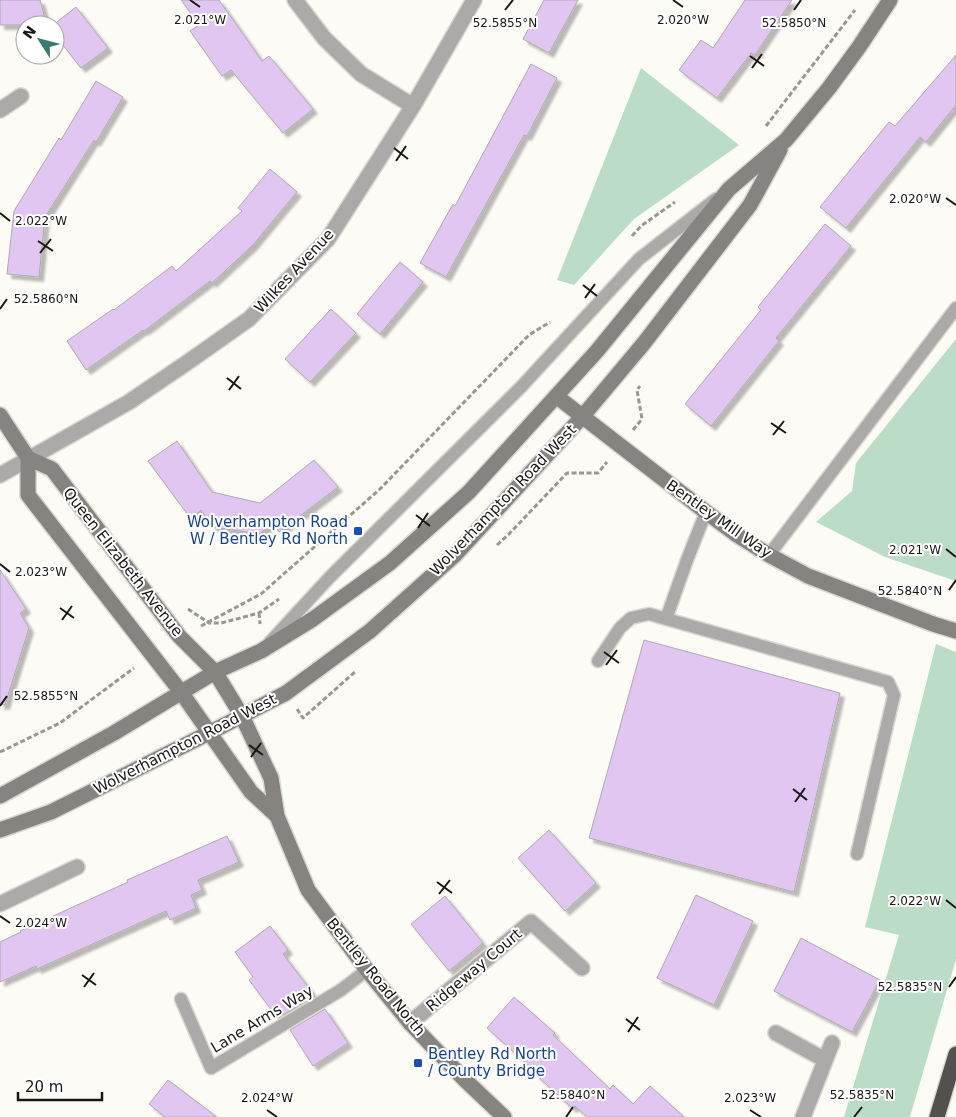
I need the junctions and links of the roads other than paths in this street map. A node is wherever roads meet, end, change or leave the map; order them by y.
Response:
1 (295, 0) edge
2 (474, 0) edge
3 (890, 0) edge
4 (21, 96) dead end
5 (413, 106) junction
6 (0, 110) edge
7 (786, 140) junction
8 (729, 189) junction
9 (956, 308) edge
10 (556, 396) junction
11 (0, 415) edge
12 (582, 417) junction
13 (28, 458) junction
14 (0, 475) edge
15 (706, 512) junction
16 (769, 556) junction
17 (666, 619) junction
18 (956, 631) edge
19 (261, 651) junction
20 (598, 661) dead end
21 (215, 672) junction
22 (181, 692) junction
23 (242, 716) junction
24 (209, 733) junction
25 (0, 796) edge
26 (277, 816) junction
27 (0, 830) edge
28 (857, 854) dead end
29 (77, 867) dead end
30 (0, 904) edge
31 (582, 968) dead end
32 (367, 970) junction
33 (181, 999) dead end
34 (410, 1023) junction
35 (776, 1033) dead end
36 (832, 1043) dead end
37 (956, 1054) edge
38 (826, 1060) junction
39 (504, 1117) edge
40 (804, 1117) edge
41 (937, 1117) edge

1 - 5 street
2 - 5 street, Wilkes Avenue
3 - 7 main road, Wolverhampton Road West
4 - 6 street
5 - 13 street, Wilkes Avenue
7 - 8 main road, Wolverhampton Road West
7 - 12 main road, Wolverhampton Road West
8 - 10 main road, Wolverhampton Road West
8 - 19 lane
9 - 16 lane
10 - 12 main road, Bentley Mill Way
10 - 19 main road, Wolverhampton Road West
11 - 13 main road
12 - 15 main road, Bentley Mill Way
12 - 23 main road, Wolverhampton Road West
13 - 14 street, Wilkes Avenue
13 - 21 main road, Queen Elizabeth Avenue
13 - 22 main road
15 - 16 main road, Bentley Mill Way
15 - 17 lane
16 - 18 main road, Bentley Mill Way
17 - 20 lane
17 - 28 lane
19 - 21 main road, Wolverhampton Road West
21 - 22 main road, Wolverhampton Road West
21 - 23 main road, Queen Elizabeth Avenue
22 - 24 main road, Bentley Road North
22 - 25 main road, Wolverhampton Road West
23 - 24 main road, Wolverhampton Road West
23 - 26 main road, Bentley Road North
24 - 26 main road, Bentley Road North
24 - 27 main road, Wolverhampton Road West
26 - 32 main road, Bentley Road North
29 - 30 street
31 - 34 street, Ridgeway Court
32 - 33 lane, Lane Arms Way
32 - 34 main road, Bentley Road North
34 - 39 main road, Bentley Road North
35 - 38 street
36 - 38 street
37 - 41 highway
38 - 40 street

